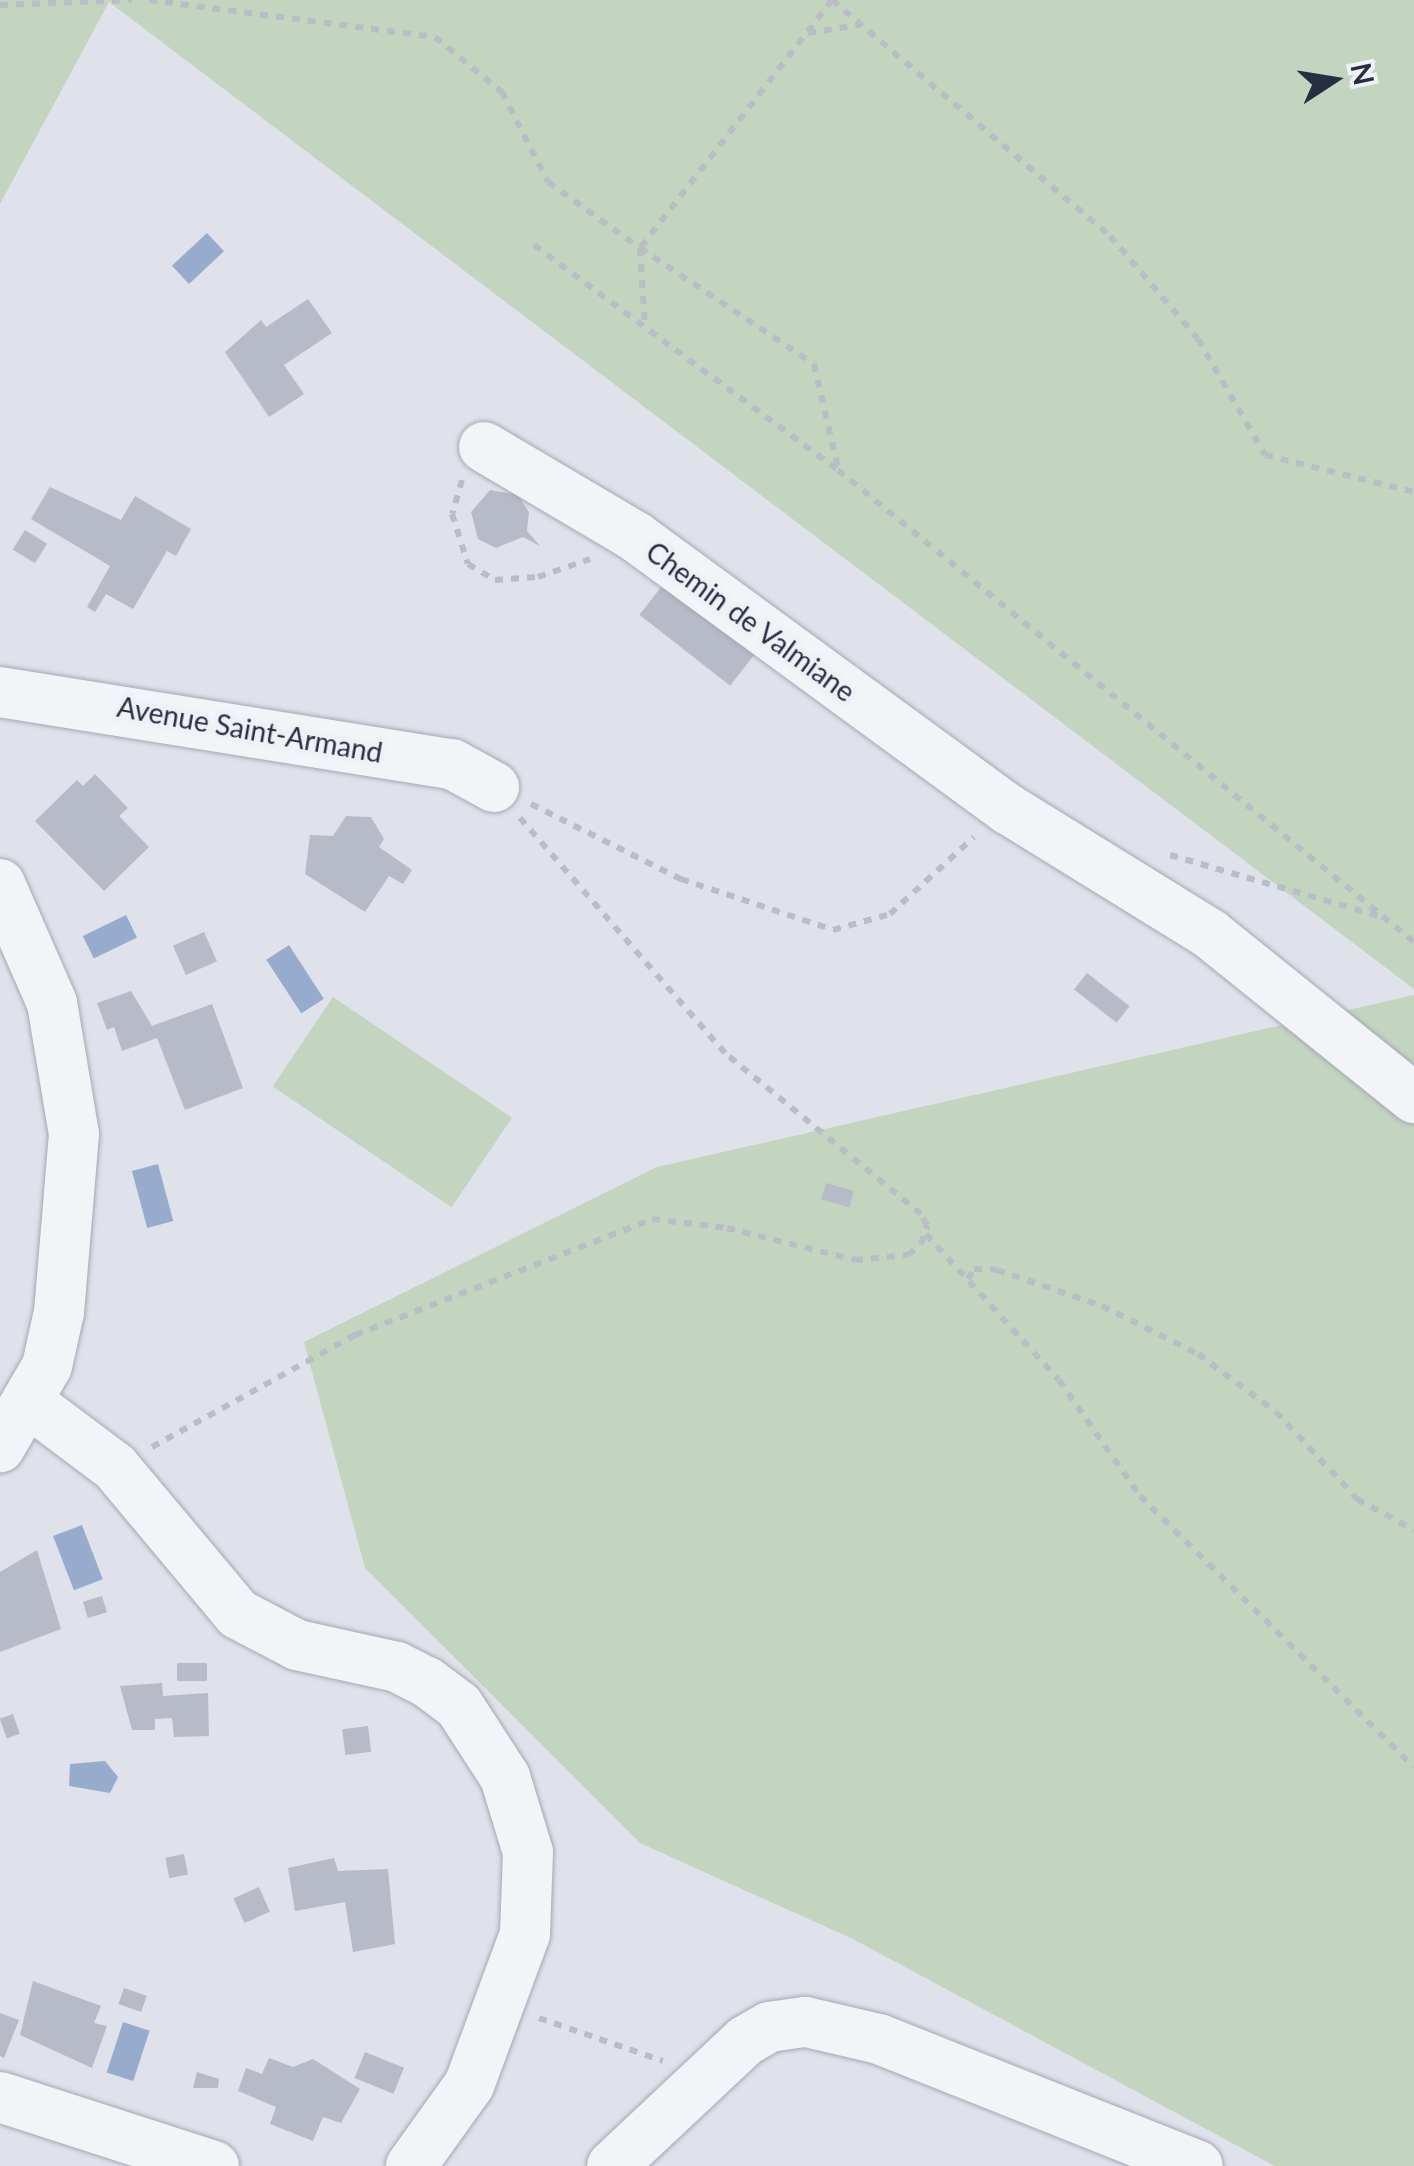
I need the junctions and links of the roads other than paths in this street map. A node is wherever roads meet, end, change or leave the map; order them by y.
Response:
1 (484, 447) road end
2 (0, 692) edge
3 (494, 787) road end
4 (0, 884) edge
5 (1414, 1098) edge
6 (31, 1404) junction
7 (0, 1447) edge
8 (0, 2098) edge
9 (214, 2166) edge
10 (411, 2166) edge
11 (612, 2166) edge
12 (1198, 2166) edge

1 - 5 street, Chemin de Valmiane
2 - 3 street, Avenue Saint-Armand
4 - 6 street
6 - 7 street
6 - 10 street
8 - 9 street
11 - 12 street

